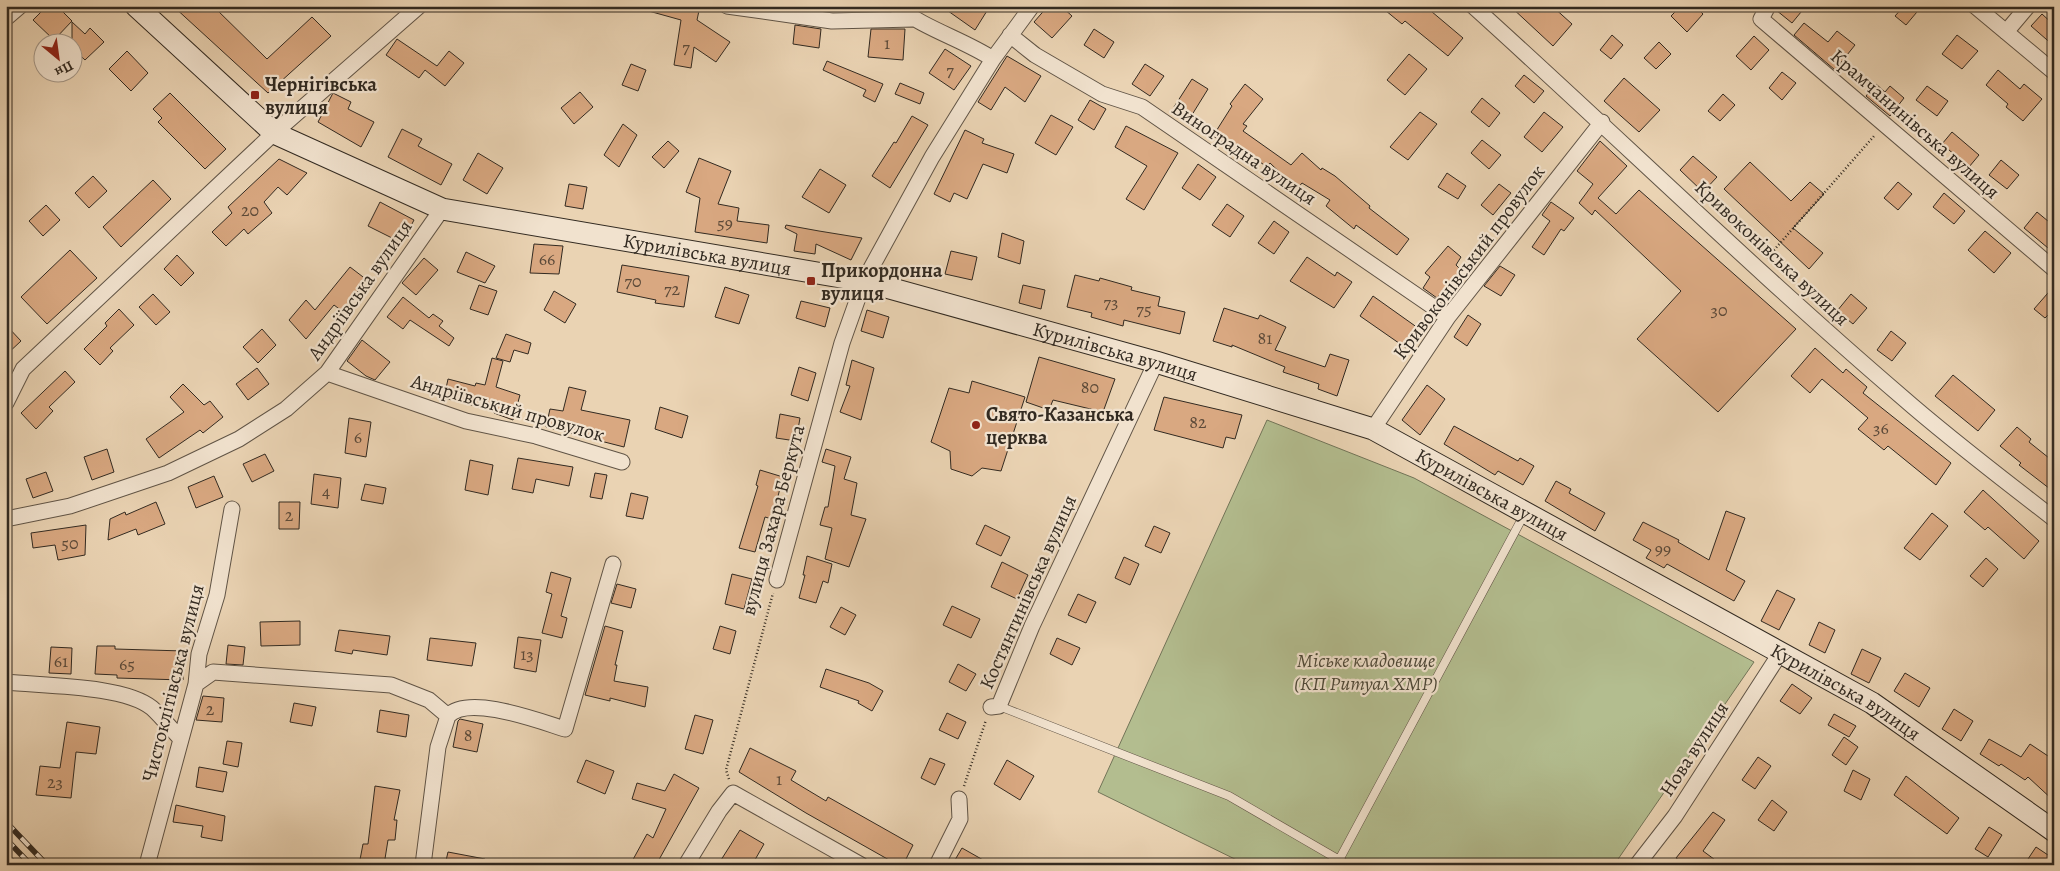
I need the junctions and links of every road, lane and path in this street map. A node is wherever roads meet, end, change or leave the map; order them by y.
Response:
1 (20, 6) edge
2 (136, 6) edge
3 (419, 6) edge
4 (727, 6) edge
5 (896, 6) edge
6 (1032, 6) edge
7 (1472, 6) edge
8 (1768, 6) edge
9 (1975, 6) edge
10 (2028, 6) edge
11 (6, 18) edge
12 (913, 19) junction
13 (2006, 32) junction
14 (1010, 35) junction
15 (993, 59) junction
16 (2054, 72) edge
17 (1602, 122) junction
18 (1886, 125) junction
19 (274, 133) junction
20 (442, 208) junction
21 (2054, 269) edge
22 (1758, 270) junction
23 (864, 281) junction
24 (1448, 317) junction
25 (1156, 362) junction
26 (327, 373) junction
27 (6, 402) edge
28 (1373, 428) junction
29 (622, 462) dead end
30 (232, 509) dead end
31 (1526, 511) junction
32 (6, 519) edge
33 (2054, 519) edge
34 (613, 564) dead end
35 (777, 580) joint
36 (1781, 652) junction
37 (6, 682) edge
38 (196, 684) junction
39 (995, 707) junction
40 (448, 716) junction
41 (180, 739) junction
42 (726, 770) dead end
43 (959, 798) joint
44 (2054, 831) edge
45 (1339, 860) junction
46 (148, 865) edge
47 (423, 865) edge
48 (686, 865) edge
49 (861, 865) edge
50 (937, 865) edge
51 (1348, 865) edge
52 (1637, 865) edge

1 - 11 street
2 - 19 main road, Курилівська вулиця
3 - 19 street
4 - 12 street
5 - 12 street
6 - 14 street
7 - 17 street, Кривоконівська вулиця
8 - 18 street, Крамчанинівська вулиця
9 - 13 street
10 - 13 street
12 - 15 street
13 - 16 street
14 - 15 street
14 - 24 street, Виноградна вулиця
15 - 23 street
17 - 22 street, Кривоконівська вулиця
17 - 24 street, Кривоконівський провулок
18 - 21 street, Крамчанинівська вулиця
18 - 22 path
19 - 20 main road, Курилівська вулиця
19 - 27 street
20 - 23 main road, Курилівська вулиця
20 - 26 street, Андріївська вулиця
22 - 33 street, Кривоконівська вулиця
23 - 25 main road, Курилівська вулиця
23 - 35 street, вулиця Захара Беркута
24 - 28 street, Кривоконівський провулок
25 - 28 main road, Курилівська вулиця
25 - 39 street, Костянтинівська вулиця
26 - 29 street, Андріївський провулок
26 - 32 street, Андріївська вулиця
28 - 31 main road, Курилівська вулиця
30 - 38 street, Чистоклітівська вулиця
31 - 36 main road, Курилівська вулиця
31 - 45 lane
34 - 40 street
35 - 42 path, вулиця Захара Беркута
36 - 44 main road, Курилівська вулиця
36 - 52 street, Нова вулиця
37 - 41 street
38 - 40 street
38 - 41 street, Чистоклітівська вулиця
39 - 43 path, Костянтинівська вулиця
39 - 45 lane
40 - 47 street
41 - 46 street, Чистоклітівська вулиця
43 - 50 street
45 - 51 lane
48 - 49 street

